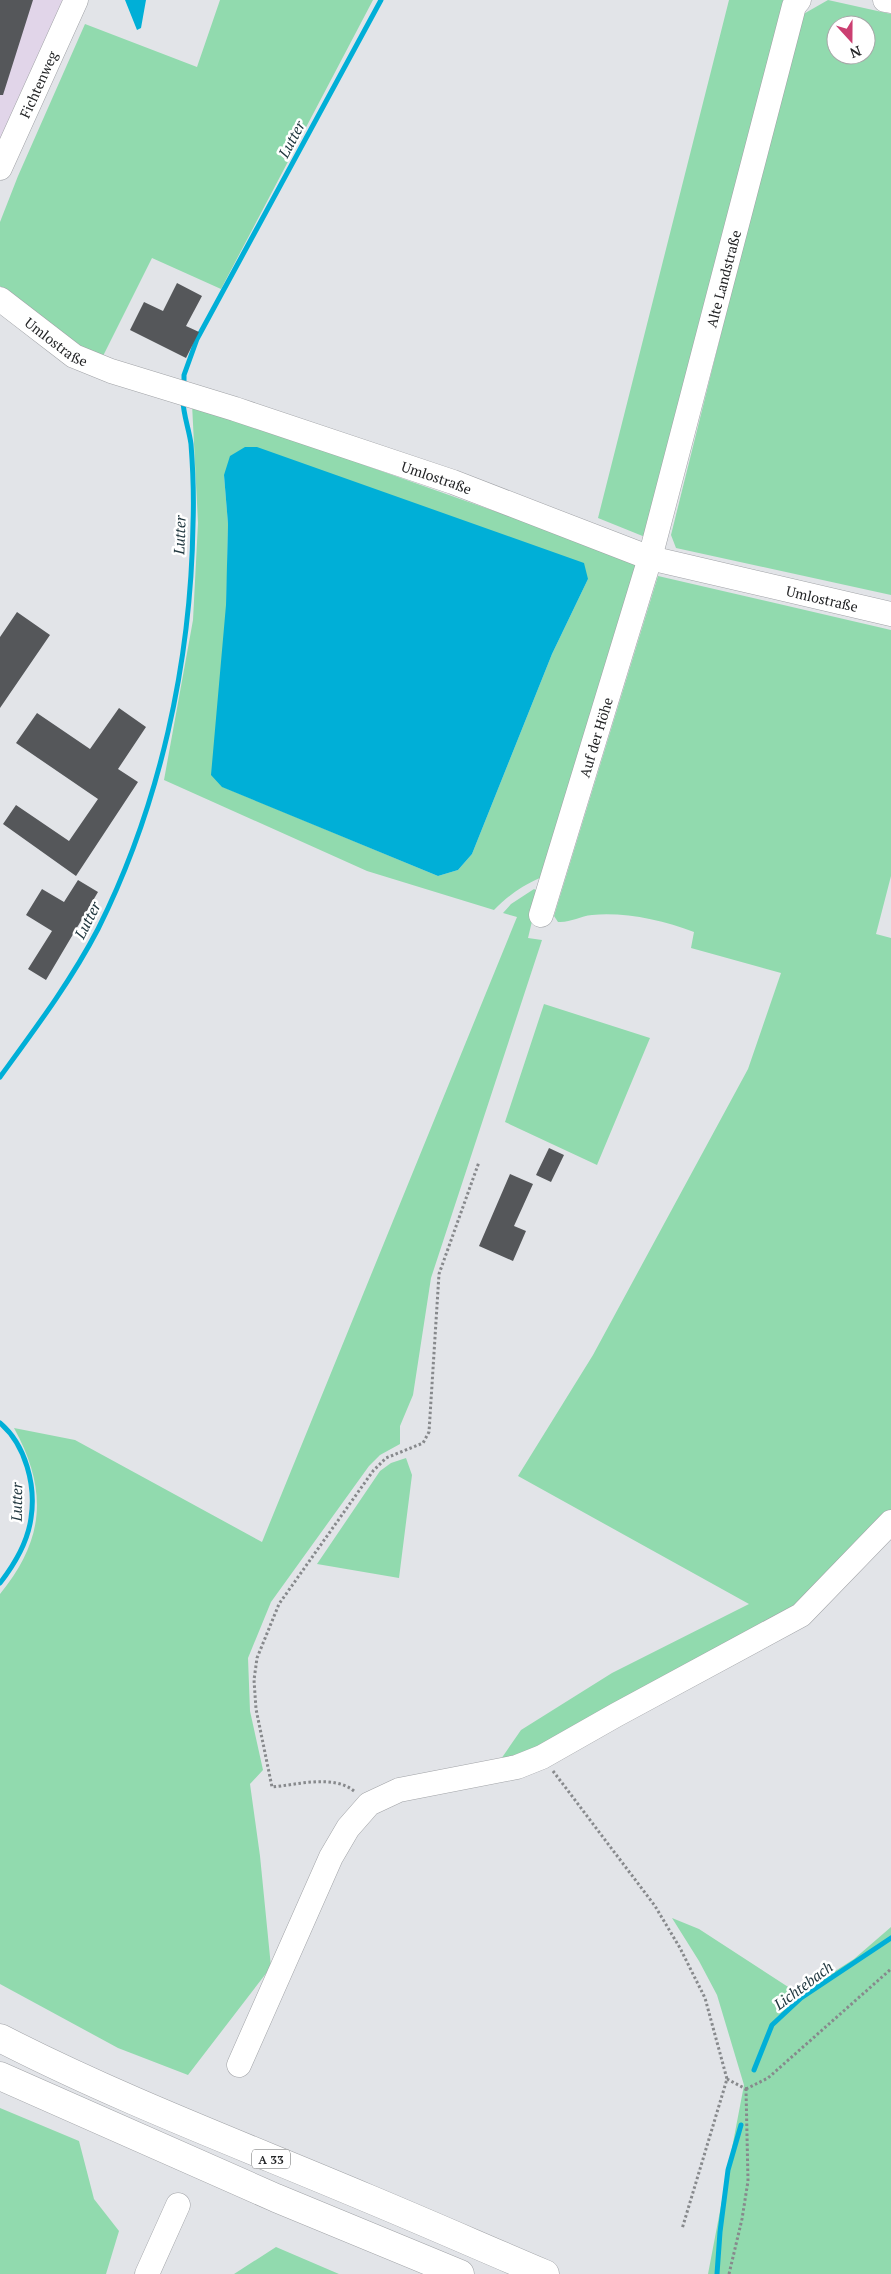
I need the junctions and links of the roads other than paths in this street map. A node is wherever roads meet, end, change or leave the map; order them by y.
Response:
1 (76, 0) edge
2 (798, 0) edge
3 (885, 0) edge
4 (891, 1) edge
5 (0, 168) edge
6 (0, 300) edge
7 (650, 558) junction
8 (891, 614) edge
9 (541, 915) dead end
10 (891, 1522) edge
11 (0, 2038) edge
12 (239, 2065) dead end
13 (0, 2076) edge
14 (178, 2205) dead end
15 (147, 2274) edge
16 (460, 2274) edge
17 (545, 2274) edge

1 - 5 street, Fichtenweg
2 - 7 street, Alte Landstraße
3 - 4 street
6 - 7 street, Umlostraße
7 - 8 street, Umlostraße
7 - 9 street, Auf der Höhe
10 - 12 street
11 - 17 highway, A 33
13 - 16 highway, A 33
14 - 15 street

